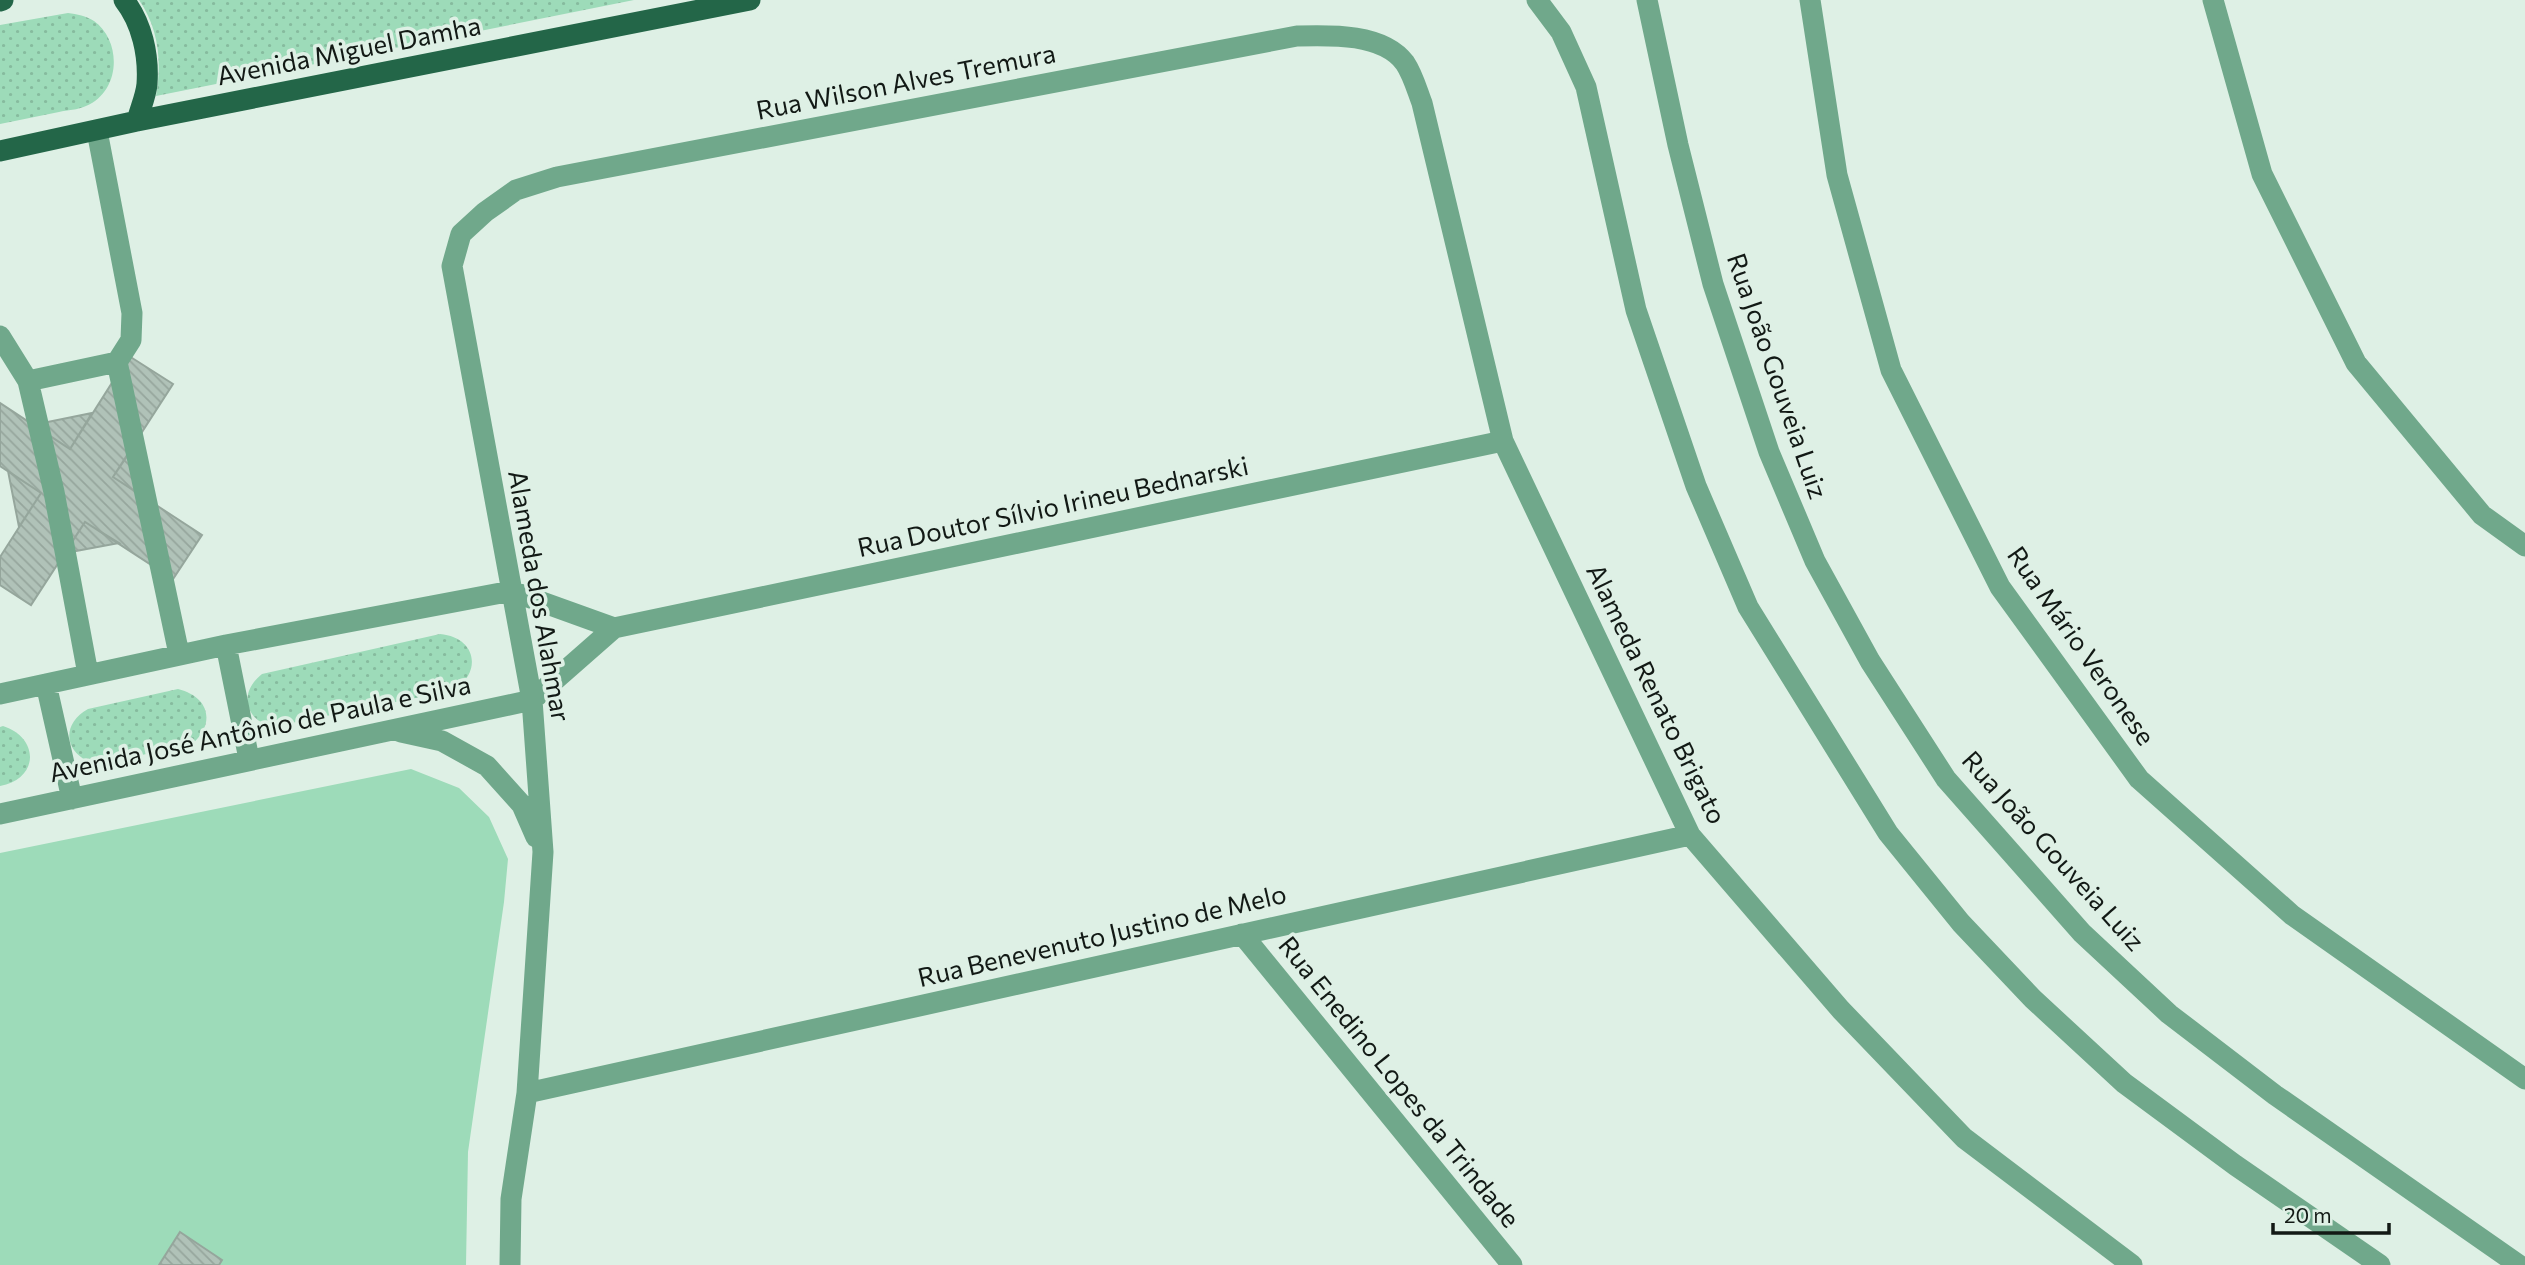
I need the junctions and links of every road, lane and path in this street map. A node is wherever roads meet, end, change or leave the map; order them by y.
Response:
1 (124, 0) edge
2 (750, 0) edge
3 (1536, 0) edge
4 (1647, 0) edge
5 (1810, 0) edge
6 (2213, 0) edge
7 (1379, 44) joint
8 (137, 121) junction
9 (97, 131) junction
10 (0, 151) edge
11 (461, 234) joint
12 (0, 336) edge
13 (117, 362) junction
14 (28, 382) junction
15 (1503, 441) junction
16 (2525, 546) edge
17 (511, 591) junction
18 (614, 628) junction
19 (226, 645) junction
20 (179, 654) junction
21 (88, 674) junction
22 (46, 684) junction
23 (0, 694) edge
24 (533, 700) junction
25 (392, 730) junction
26 (249, 759) junction
27 (72, 799) junction
28 (0, 814) edge
29 (1690, 835) junction
30 (543, 852) junction
31 (1241, 934) junction
32 (2525, 1079) edge
33 (527, 1093) junction
34 (510, 1265) edge
35 (1512, 1265) edge
36 (2132, 1265) edge
37 (2380, 1265) edge
38 (2519, 1265) edge

1 - 8 main road
2 - 8 main road, Avenida Miguel Damha
3 - 37 street
4 - 38 street, Rua João Gouveia Luiz
5 - 32 street, Rua Mário Veronese
6 - 16 street
7 - 11 street, Rua Wilson Alves Tremura
7 - 15 street, Alameda Renato Brigato
8 - 9 main road, Avenida Miguel Damha
9 - 10 main road, Avenida Miguel Damha
9 - 13 street
11 - 17 street, Alameda dos Alahmar
12 - 14 street
13 - 14 street
13 - 20 street
14 - 21 street
15 - 18 street, Rua Doutor Sílvio Irineu Bednarski
15 - 29 street, Alameda Renato Brigato
17 - 18 street
17 - 19 street
17 - 24 street, Alameda dos Alahmar
18 - 24 street, Rua Doutor Sílvio Irineu Bednarski
19 - 20 street
19 - 26 street
20 - 21 street
21 - 22 street
22 - 23 street
22 - 27 street
24 - 25 street, Avenida José Antônio de Paula e Silva
24 - 30 street, Alameda dos Alahmar
25 - 26 street, Avenida José Antônio de Paula e Silva
25 - 30 street
26 - 27 street, Avenida José Antônio de Paula e Silva
27 - 28 street, Avenida José Antônio de Paula e Silva
29 - 31 street, Rua Benevenuto Justino de Melo
29 - 36 street, Alameda Renato Brigato
30 - 33 street, Alameda dos Alahmar
31 - 33 street, Rua Benevenuto Justino de Melo
31 - 35 street, Rua Enedino Lopes da Trindade
33 - 34 street, Alameda dos Alahmar

